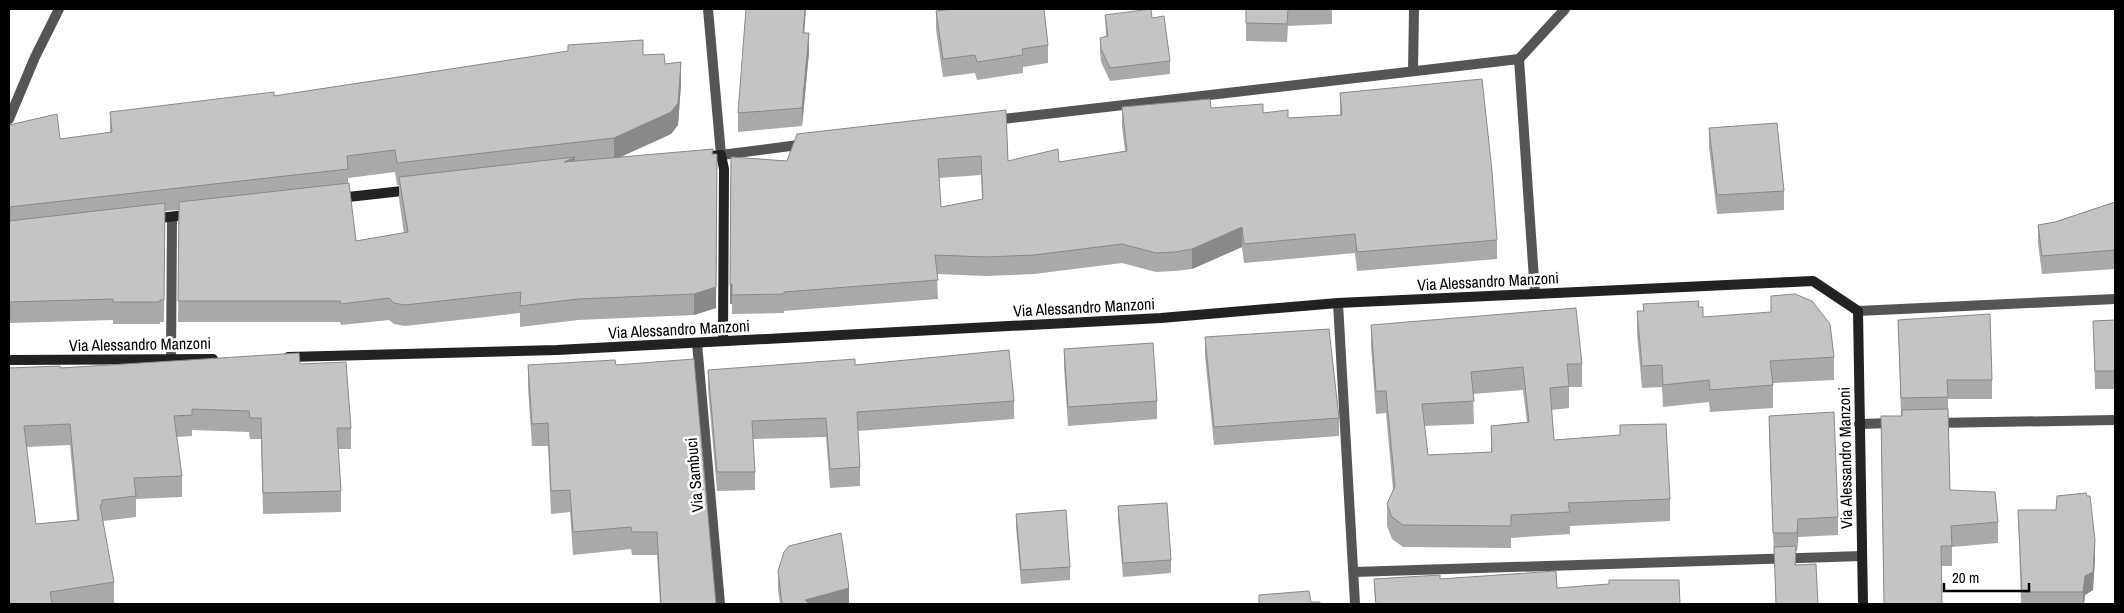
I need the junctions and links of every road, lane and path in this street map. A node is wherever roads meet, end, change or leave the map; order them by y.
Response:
1 (59, 9) edge
2 (708, 9) edge
3 (1414, 9) edge
4 (1565, 9) edge
5 (1519, 59) junction
6 (1413, 71) junction
7 (9, 119) edge
8 (986, 121) edge
9 (819, 142) edge
10 (721, 155) junction
11 (691, 158) edge
12 (417, 189) edge
13 (329, 199) edge
14 (201, 213) edge
15 (172, 216) junction
16 (143, 220) edge
17 (1534, 294) junction
18 (2115, 299) edge
19 (1338, 302) junction
20 (1858, 312) junction
21 (723, 341) junction
22 (697, 343) junction
23 (282, 357) edge
24 (224, 358) edge
25 (9, 360) edge
26 (171, 360) junction
27 (2115, 420) edge
28 (1908, 423) edge
29 (1928, 423) edge
30 (1859, 424) junction
31 (1862, 556) junction
32 (1354, 572) junction
33 (720, 604) edge
34 (1355, 604) edge
35 (1863, 604) edge

1 - 7 street
2 - 10 street
3 - 6 street
4 - 5 street
5 - 6 street
5 - 17 street
6 - 8 street
9 - 10 street
10 - 11 main road
10 - 21 main road
12 - 13 main road
14 - 15 main road
15 - 16 main road
15 - 26 street
17 - 19 main road, Via Alessandro Manzoni
17 - 20 main road, Via Alessandro Manzoni
18 - 20 street
19 - 21 main road, Via Alessandro Manzoni
19 - 32 street
20 - 30 main road, Via Alessandro Manzoni
21 - 22 main road, Via Alessandro Manzoni
22 - 23 main road, Via Alessandro Manzoni
22 - 33 street, Via Sambuci
24 - 26 main road, Via Alessandro Manzoni
25 - 26 main road, Via Alessandro Manzoni
27 - 29 street
28 - 30 street
30 - 31 main road, Via Alessandro Manzoni
31 - 32 street
31 - 35 main road, Via Alessandro Manzoni
32 - 34 street

